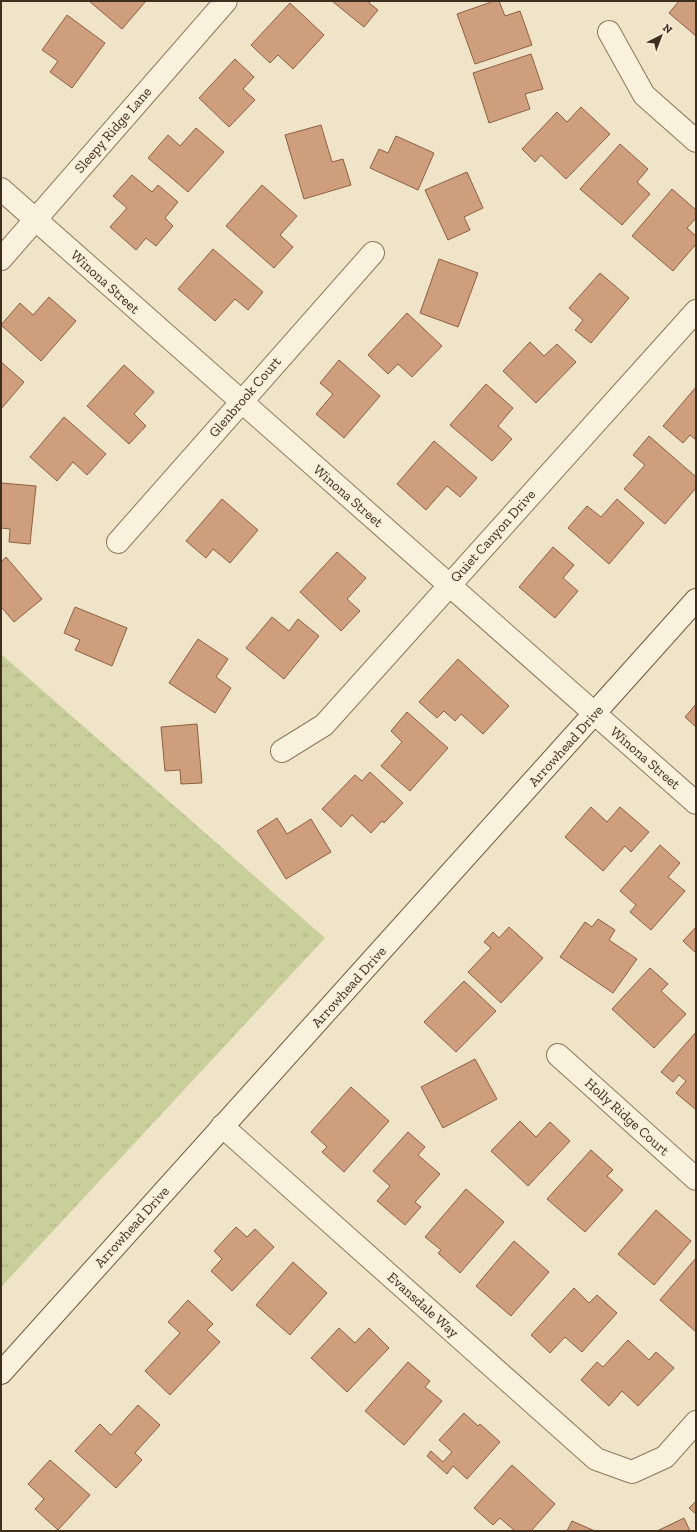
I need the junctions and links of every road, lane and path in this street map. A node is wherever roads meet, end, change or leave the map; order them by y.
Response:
1 (226, 1) edge
2 (609, 32) dead end
3 (696, 141) edge
4 (1, 189) edge
5 (35, 219) junction
6 (372, 253) dead end
7 (1, 259) edge
8 (696, 311) edge
9 (241, 402) junction
10 (118, 542) dead end
11 (449, 585) junction
12 (696, 600) edge
13 (595, 714) junction
14 (282, 751) dead end
15 (696, 803) edge
16 (558, 1055) dead end
17 (222, 1126) junction
18 (696, 1179) edge
19 (1, 1373) edge
20 (696, 1422) edge

1 - 5 street, Sleepy Ridge Lane
2 - 3 street
4 - 5 street, Winona Street
5 - 7 street, Sleepy Ridge Lane
5 - 9 street, Winona Street
6 - 9 street, Glenbrook Court
8 - 11 street, Quiet Canyon Drive
9 - 10 street, Glenbrook Court
9 - 11 street, Winona Street
11 - 13 street, Winona Street
11 - 14 street, Quiet Canyon Drive
12 - 13 street, Arrowhead Drive
13 - 15 street, Winona Street
13 - 17 street, Arrowhead Drive
16 - 18 street, Holly Ridge Court
17 - 19 street, Arrowhead Drive
17 - 20 street, Evansdale Way

